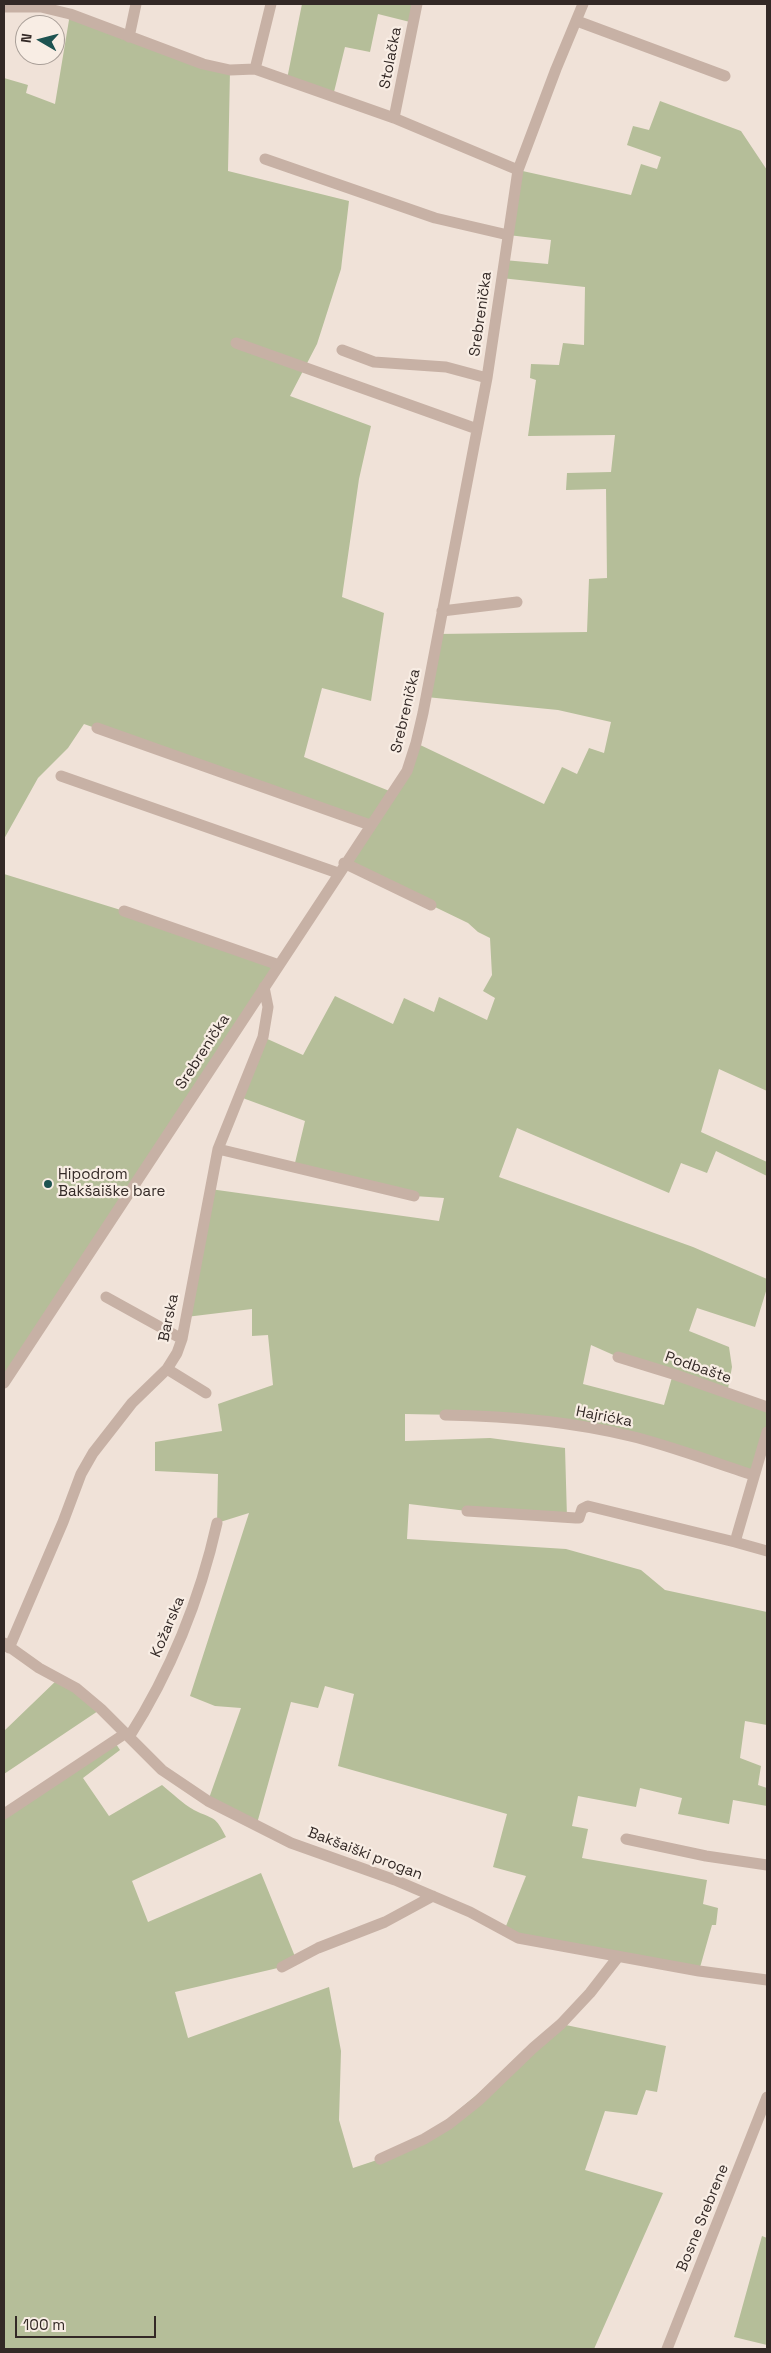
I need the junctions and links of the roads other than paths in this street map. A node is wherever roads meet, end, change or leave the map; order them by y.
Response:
1 (136, 4) edge
2 (271, 4) edge
3 (417, 4) edge
4 (583, 4) edge
5 (24, 5) edge
6 (4, 7) edge
7 (577, 20) junction
8 (129, 37) junction
9 (255, 69) junction
10 (725, 76) dead end
11 (394, 118) junction
12 (264, 159) dead end
13 (518, 170) junction
14 (508, 235) junction
15 (236, 343) dead end
16 (342, 350) dead end
17 (487, 378) junction
18 (477, 429) junction
19 (517, 602) dead end
20 (442, 611) junction
21 (97, 728) dead end
22 (61, 776) dead end
23 (370, 825) junction
24 (341, 868) junction
25 (431, 905) dead end
26 (124, 911) dead end
27 (279, 965) junction
28 (264, 987) junction
29 (218, 1150) junction
30 (414, 1196) dead end
31 (106, 1297) dead end
32 (182, 1339) junction
33 (618, 1357) dead end
34 (168, 1369) junction
35 (4, 1383) edge
36 (206, 1393) dead end
37 (767, 1407) edge
38 (445, 1415) dead end
39 (767, 1432) edge
40 (753, 1475) junction
41 (467, 1511) dead end
42 (217, 1523) dead end
43 (735, 1542) junction
44 (767, 1551) edge
45 (6, 1645) edge
46 (127, 1735) junction
47 (4, 1814) edge
48 (626, 1839) dead end
49 (767, 1865) edge
50 (434, 1896) junction
51 (618, 1957) junction
52 (282, 1967) dead end
53 (767, 1980) edge
54 (767, 2098) edge
55 (380, 2159) dead end
56 (667, 2349) edge

1 - 8 street
2 - 9 street
3 - 11 street, Stolačka
4 - 7 street, Srebrenička
5 - 6 street
5 - 8 street
7 - 10 street
7 - 13 street, Srebrenička
8 - 9 street
9 - 11 street
11 - 13 street
12 - 14 street
13 - 14 street, Srebrenička
14 - 17 street, Srebrenička
15 - 18 street
16 - 17 street
17 - 18 street, Srebrenička
18 - 20 street, Srebrenička
19 - 20 street
20 - 23 street, Srebrenička
21 - 23 street
22 - 24 street
23 - 24 street, Srebrenička
24 - 25 street
24 - 27 street, Srebrenička
26 - 27 street
27 - 28 street, Srebrenička
28 - 29 street, Barska
28 - 35 street, Srebrenička
29 - 30 street
29 - 32 street, Barska
31 - 32 street
32 - 34 street, Barska
33 - 37 street, Podbašte
34 - 36 street
34 - 45 street, Barska
38 - 40 street, Hajrićka
39 - 40 street
40 - 43 street
41 - 43 street
42 - 46 street, Kožarska
43 - 44 street
45 - 46 street, Bakšaiški progan
46 - 47 street
46 - 50 street, Bakšaiški progan
48 - 49 street
50 - 51 street, Bakšaiški progan
50 - 52 street
51 - 53 street, Bakšaiški progan
51 - 55 street
54 - 56 street, Bosne Srebrene

